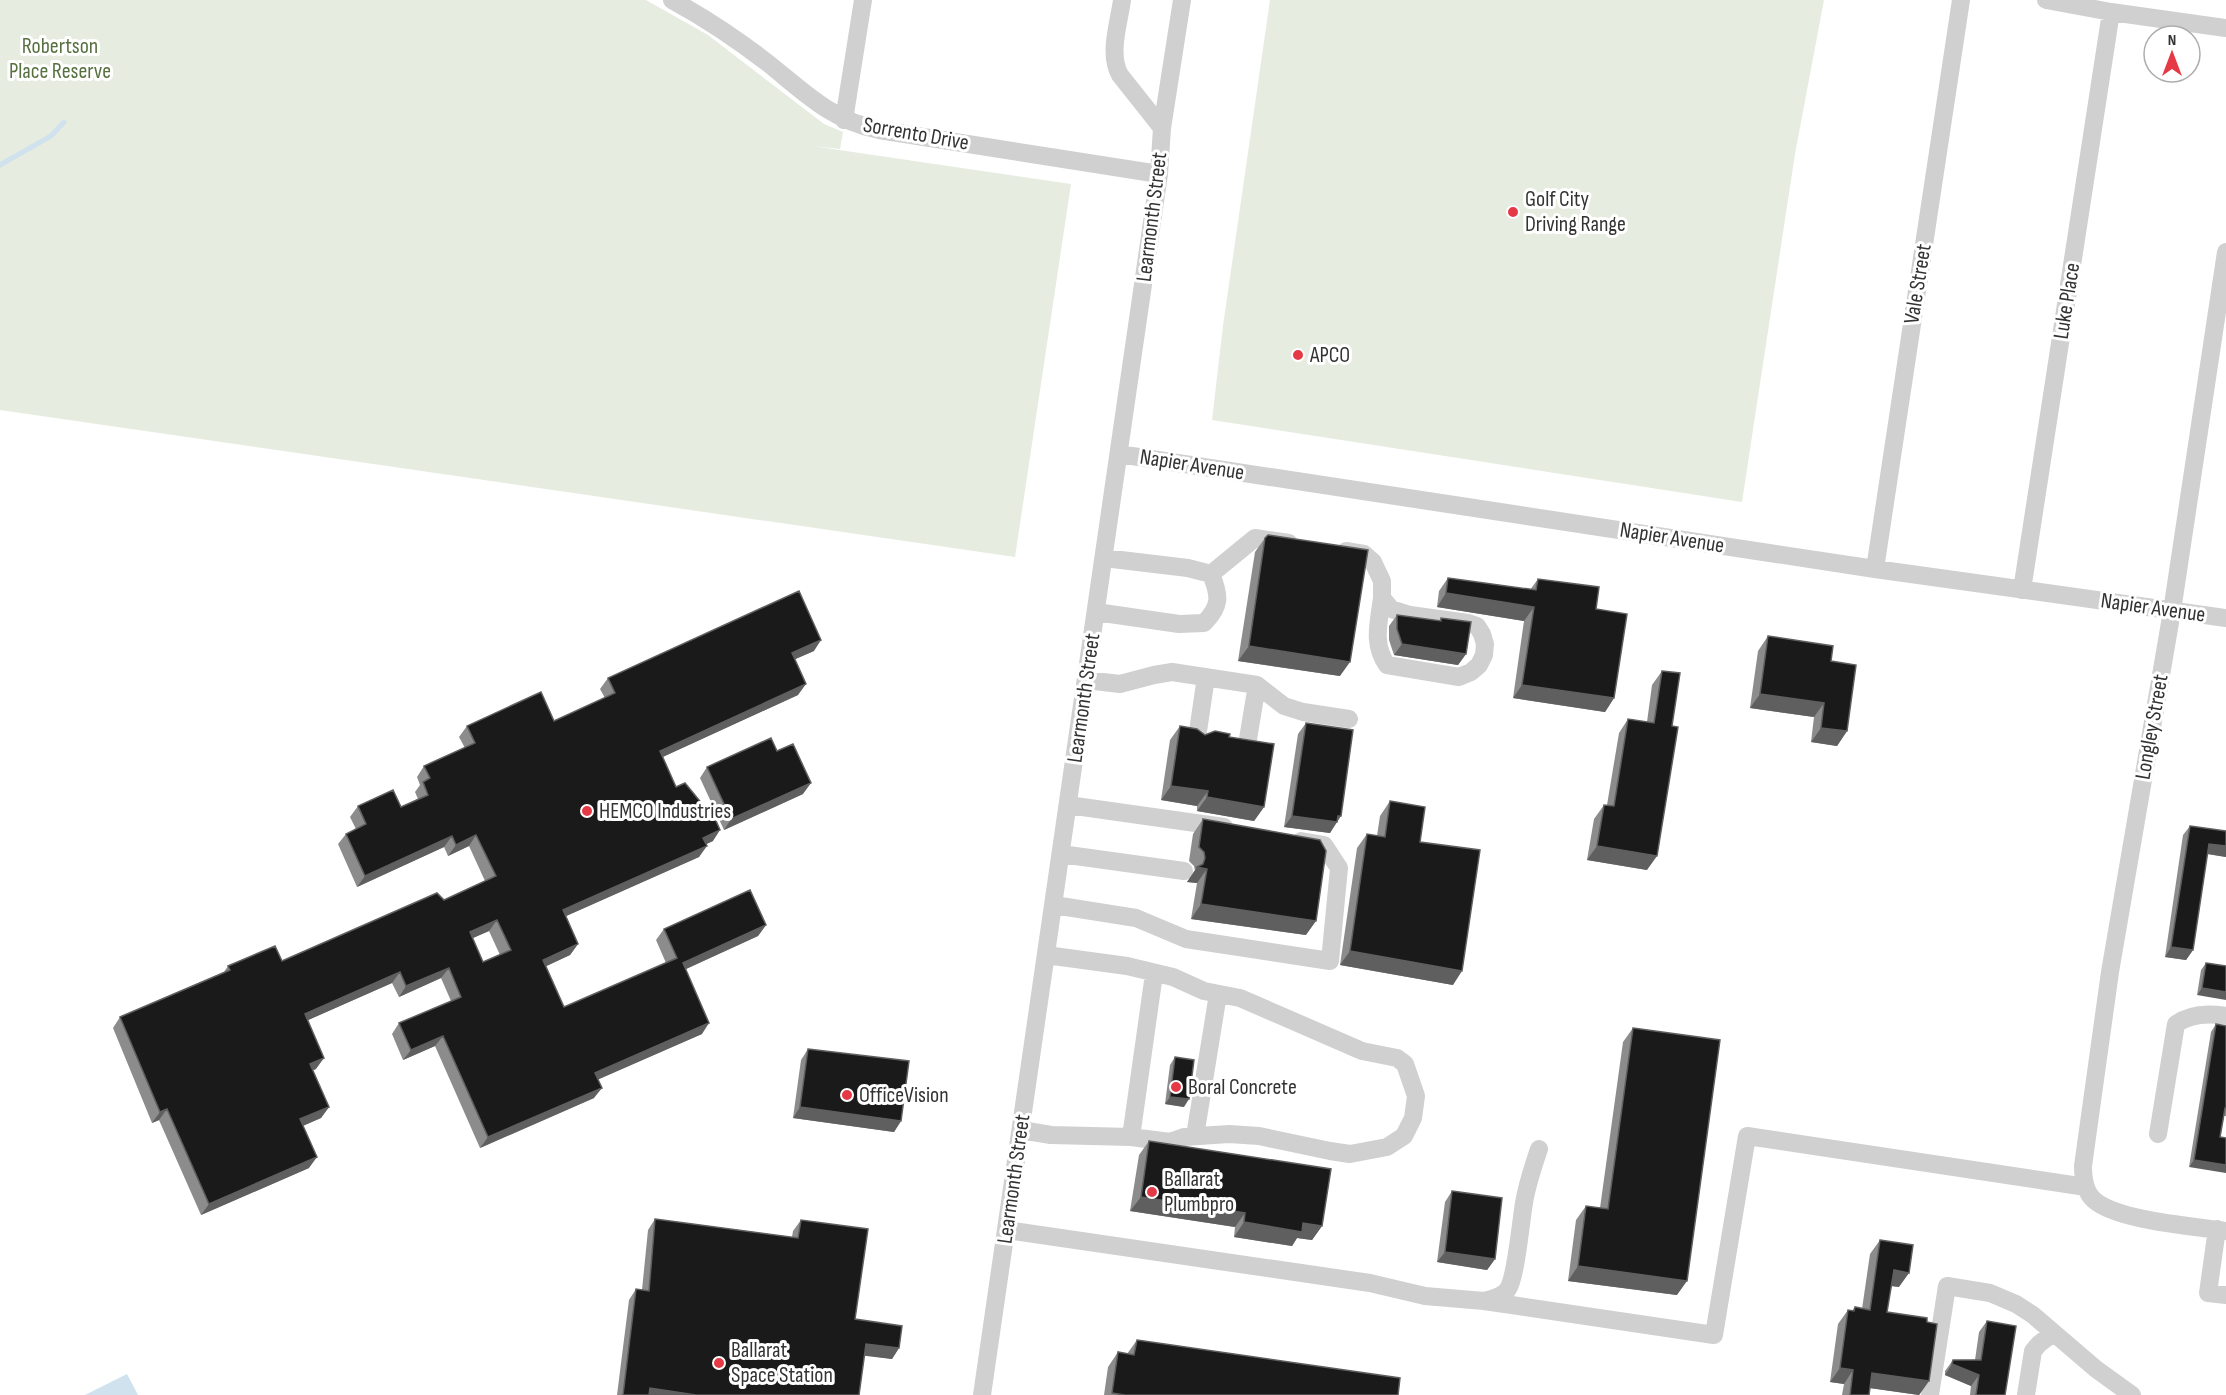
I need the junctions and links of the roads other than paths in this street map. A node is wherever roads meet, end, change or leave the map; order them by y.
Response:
1 (672, 0) edge
2 (863, 0) edge
3 (1122, 0) edge
4 (1182, 0) edge
5 (1961, 0) edge
6 (2046, 0) edge
7 (2111, 12) junction
8 (2226, 28) edge
9 (844, 120) junction
10 (1162, 128) junction
11 (1159, 174) junction
12 (2226, 252) edge
13 (1119, 454) junction
14 (1310, 546) edge
15 (1331, 549) edge
16 (1104, 558) junction
17 (1875, 569) junction
18 (1211, 574) junction
19 (2022, 590) junction
20 (1382, 598) junction
21 (2172, 611) junction
22 (1096, 612) junction
23 (2226, 618) edge
24 (1206, 677) junction
25 (1086, 680) junction
26 (1257, 685) junction
27 (1349, 719) dead end
28 (1197, 738) edge
29 (1247, 745) edge
30 (1068, 805) junction
31 (1237, 829) edge
32 (1280, 837) edge
33 (1061, 854) junction
34 (1184, 871) dead end
35 (1054, 905) junction
36 (1046, 955) junction
37 (1154, 974) junction
38 (1218, 994) junction
39 (2226, 1016) edge
40 (1021, 1131) junction
41 (2158, 1134) dead end
42 (1195, 1136) junction
43 (1131, 1137) junction
44 (1539, 1149) dead end
45 (2089, 1193) junction
46 (1006, 1230) junction
47 (2221, 1230) edge
48 (2226, 1295) edge
49 (1484, 1301) junction
50 (2053, 1333) junction
51 (982, 1395) edge
52 (1930, 1395) edge
53 (2026, 1395) edge
54 (2132, 1395) edge

1 - 9 street, Sorrento Drive
2 - 9 street
3 - 10 street
4 - 10 street, Learmonth Street
5 - 17 street, Vale Street
6 - 7 street
7 - 8 street
7 - 19 street, Luke Place
9 - 11 street, Sorrento Drive
10 - 11 street, Learmonth Street
11 - 13 street, Learmonth Street
12 - 21 street, Longley Street
13 - 16 street, Learmonth Street
13 - 17 street, Napier Avenue
14 - 18 street
15 - 20 street
16 - 18 street
16 - 22 street, Learmonth Street
17 - 19 street, Napier Avenue
18 - 22 street
19 - 21 street, Napier Avenue
20 - 20 street
21 - 23 street, Napier Avenue
21 - 45 street, Longley Street
22 - 25 street, Learmonth Street
24 - 25 street
24 - 26 street
24 - 28 street
25 - 30 street, Learmonth Street
26 - 27 street
26 - 29 street
30 - 31 street
30 - 33 street, Learmonth Street
32 - 35 street
33 - 34 street
33 - 35 street, Learmonth Street
35 - 36 street, Learmonth Street
36 - 37 street
36 - 40 street, Learmonth Street
37 - 38 street
37 - 43 street
38 - 42 street
38 - 42 street
39 - 41 street
40 - 43 street
40 - 46 street, Learmonth Street
42 - 43 street
44 - 49 street
45 - 47 street
45 - 49 street
46 - 49 street
46 - 51 street, Learmonth Street
47 - 48 street
50 - 52 street
50 - 53 street
50 - 54 street

